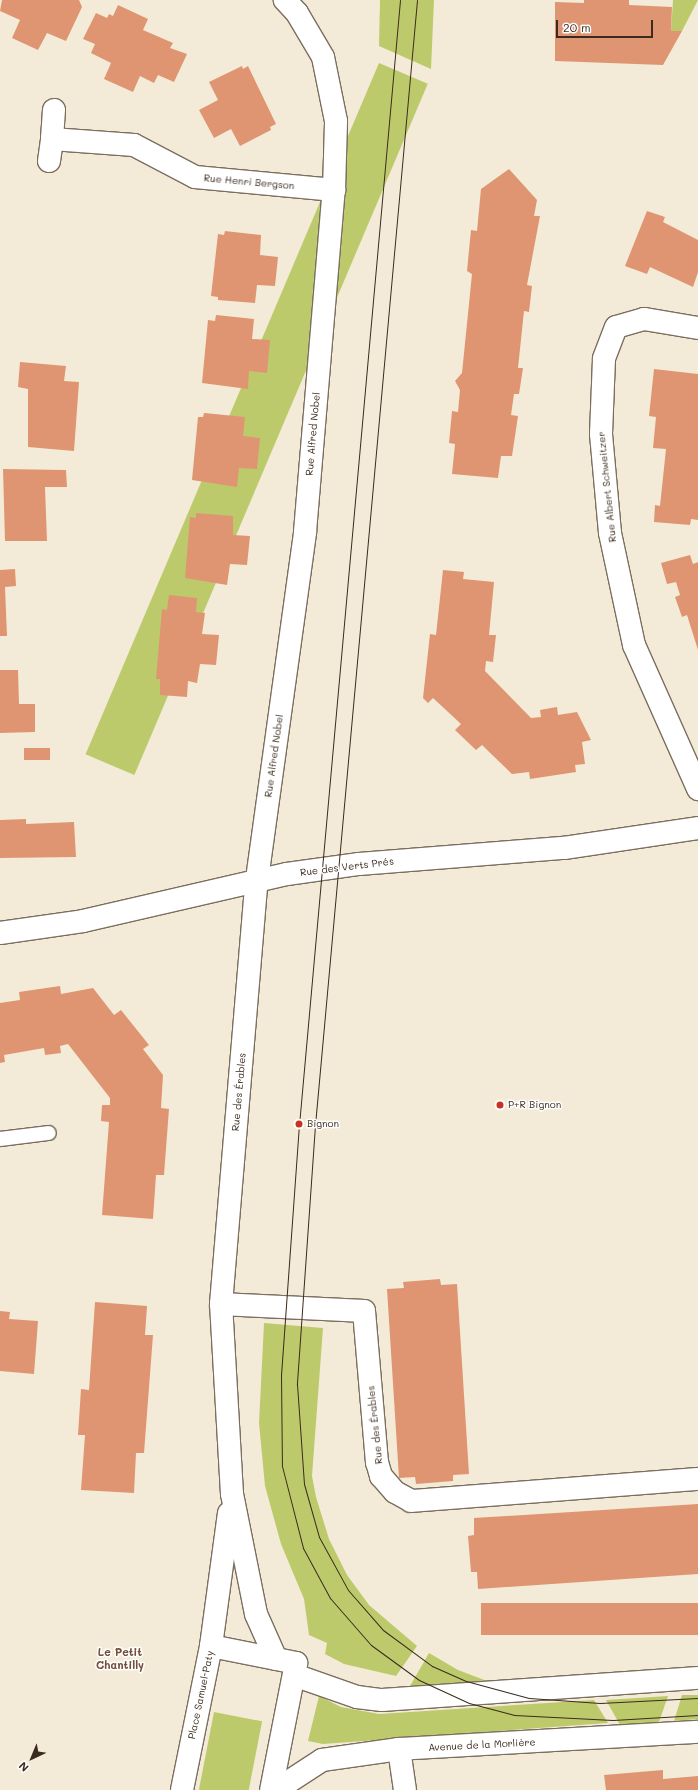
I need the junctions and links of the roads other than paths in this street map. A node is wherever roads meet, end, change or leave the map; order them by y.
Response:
1 (285, 0) edge
2 (54, 110) dead end
3 (52, 139) junction
4 (49, 161) dead end
5 (334, 190) junction
6 (698, 328) edge
7 (698, 788) edge
8 (698, 828) edge
9 (257, 879) junction
10 (0, 933) edge
11 (49, 1133) dead end
12 (0, 1139) edge
13 (221, 1304) junction
14 (698, 1479) edge
15 (232, 1494) junction
16 (211, 1646) junction
17 (276, 1659) junction
18 (294, 1675) junction
19 (698, 1678) edge
20 (698, 1732) edge
21 (399, 1750) junction
22 (182, 1790) edge
23 (271, 1790) edge
24 (276, 1790) edge
25 (405, 1790) edge

1 - 5 street, Rue Alfred Nobel
2 - 3 street
3 - 4 street
3 - 5 street, Rue Henri Bergson
5 - 9 street, Rue Alfred Nobel
6 - 7 street, Rue Albert Schweitzer
8 - 9 street, Rue des Verts Prés
9 - 10 street, Rue des Verts Prés
9 - 13 street, Rue des Érables
11 - 12 lane
13 - 14 street, Rue des Érables
13 - 15 street, Rue des Érables
15 - 16 street, Rue des Érables
15 - 17 street, Rue des Érables
16 - 17 street, Place Samuel-Paty
16 - 22 street, Place Samuel-Paty
17 - 18 street, Place Samuel-Paty
18 - 19 street
18 - 23 street
20 - 21 street, Avenue de la Morlière
21 - 24 street, Avenue de la Morlière
21 - 25 street

